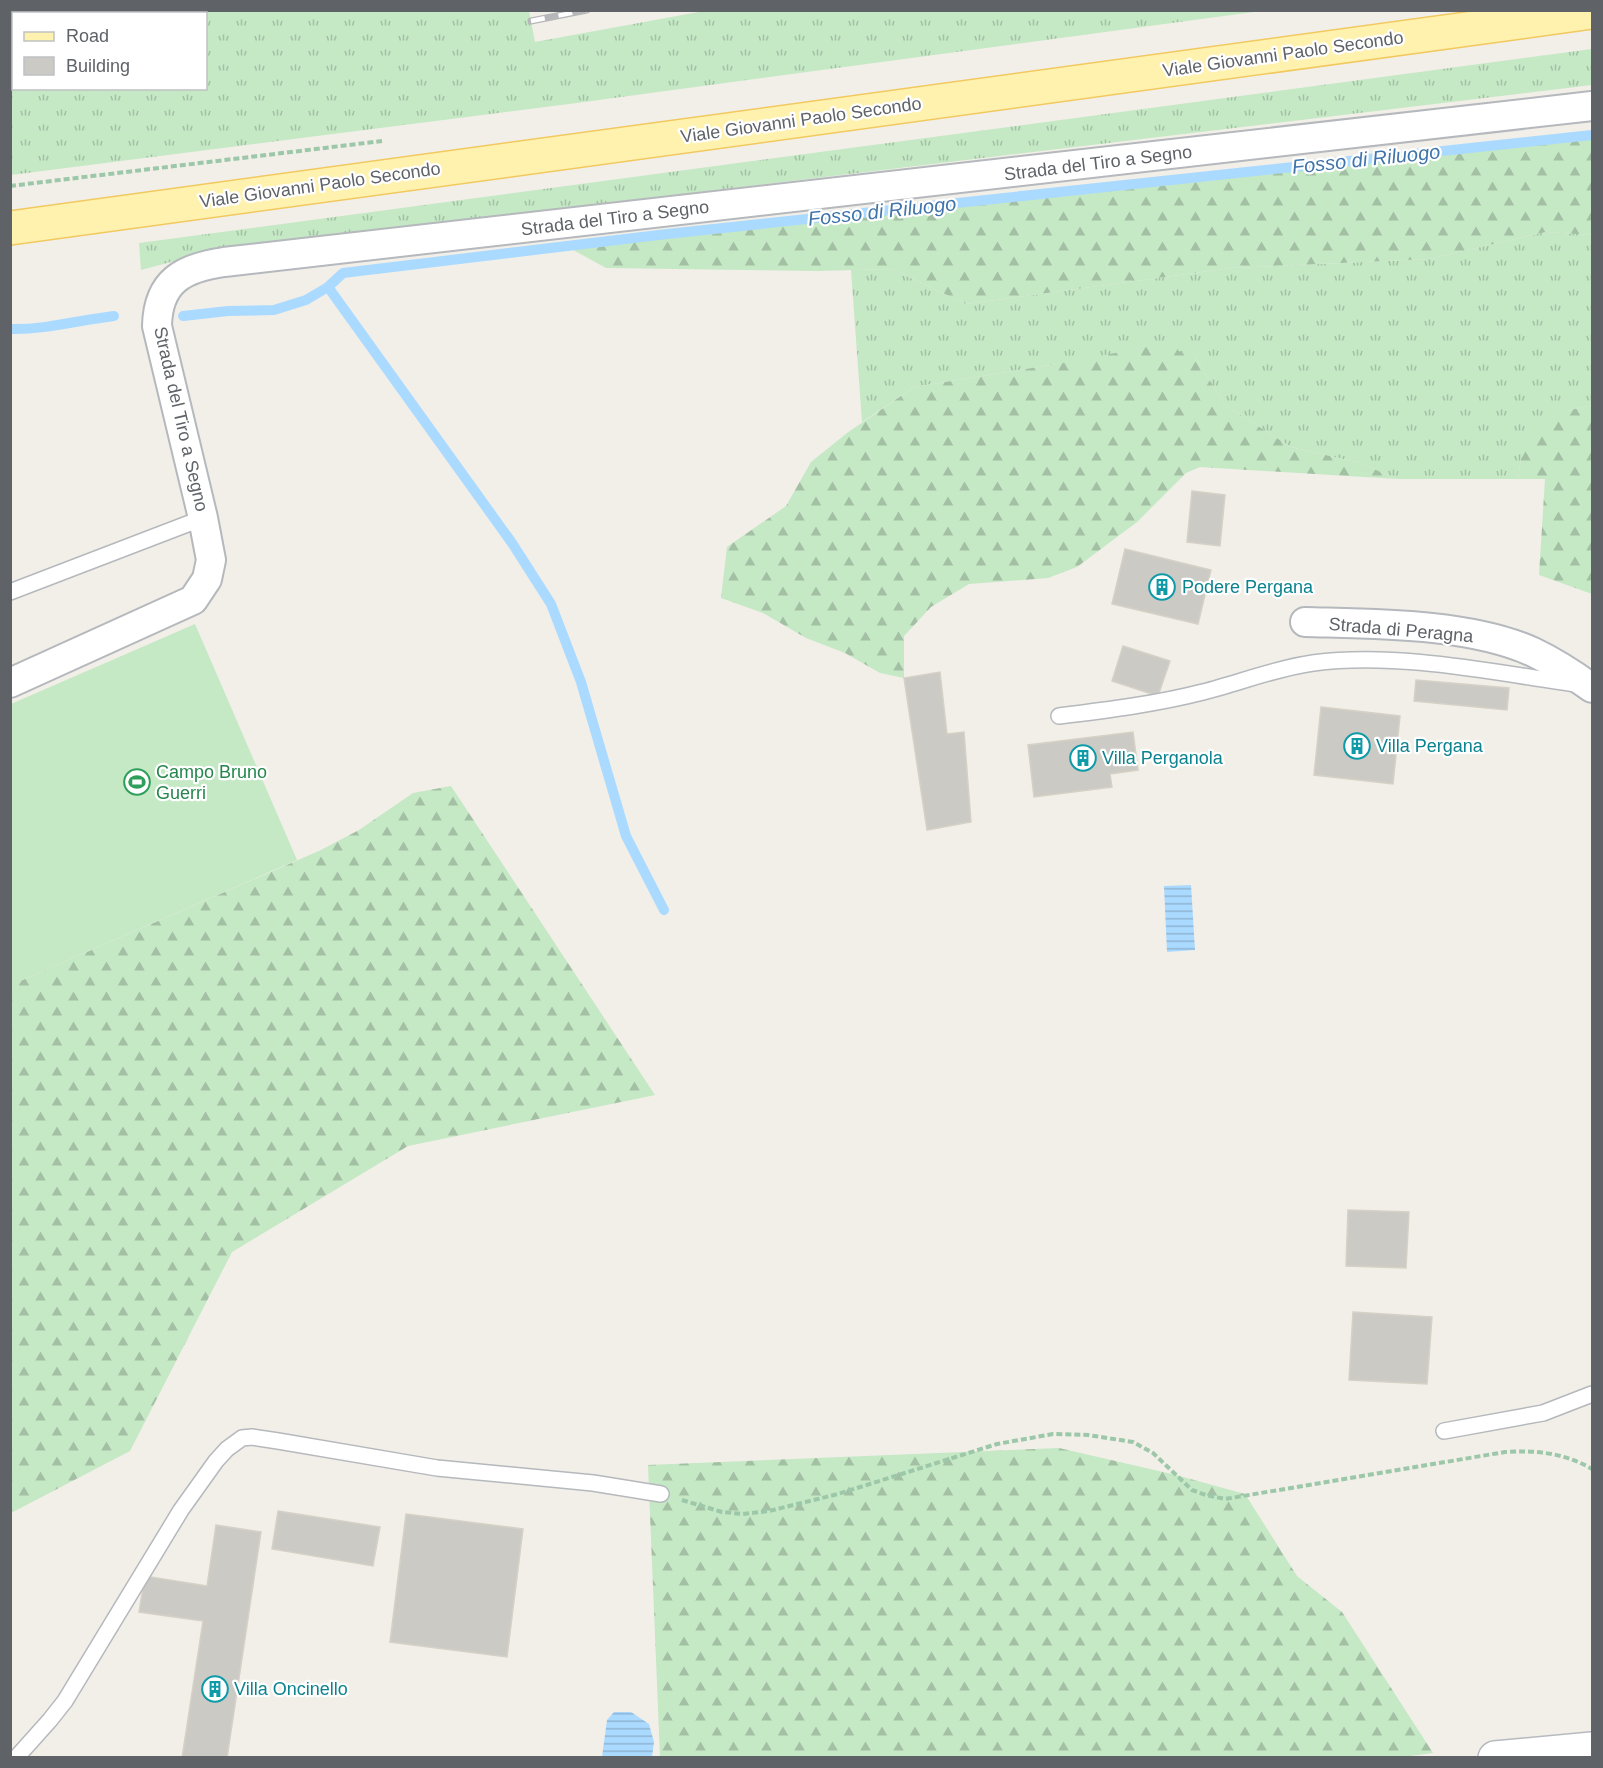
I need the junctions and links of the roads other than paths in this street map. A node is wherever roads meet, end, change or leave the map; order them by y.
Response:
1 (1593, 12) edge
2 (1593, 106) edge
3 (10, 228) edge
4 (204, 519) junction
5 (10, 592) edge
6 (1305, 622) dead end
7 (10, 683) edge
8 (1591, 687) edge
9 (1059, 716) dead end
10 (1593, 1394) edge
11 (1444, 1431) dead end
12 (662, 1494) road end
13 (1593, 1749) edge
14 (16, 1758) edge
15 (1495, 1758) edge

1 - 3 main road, Viale Giovanni Paolo Secondo
2 - 4 street, Strada del Tiro a Segno
4 - 5 lane
4 - 7 street, Strada del Tiro a Segno
6 - 8 street, Strada di Peragna
8 - 9 lane
10 - 11 lane
12 - 14 lane
13 - 15 main road

